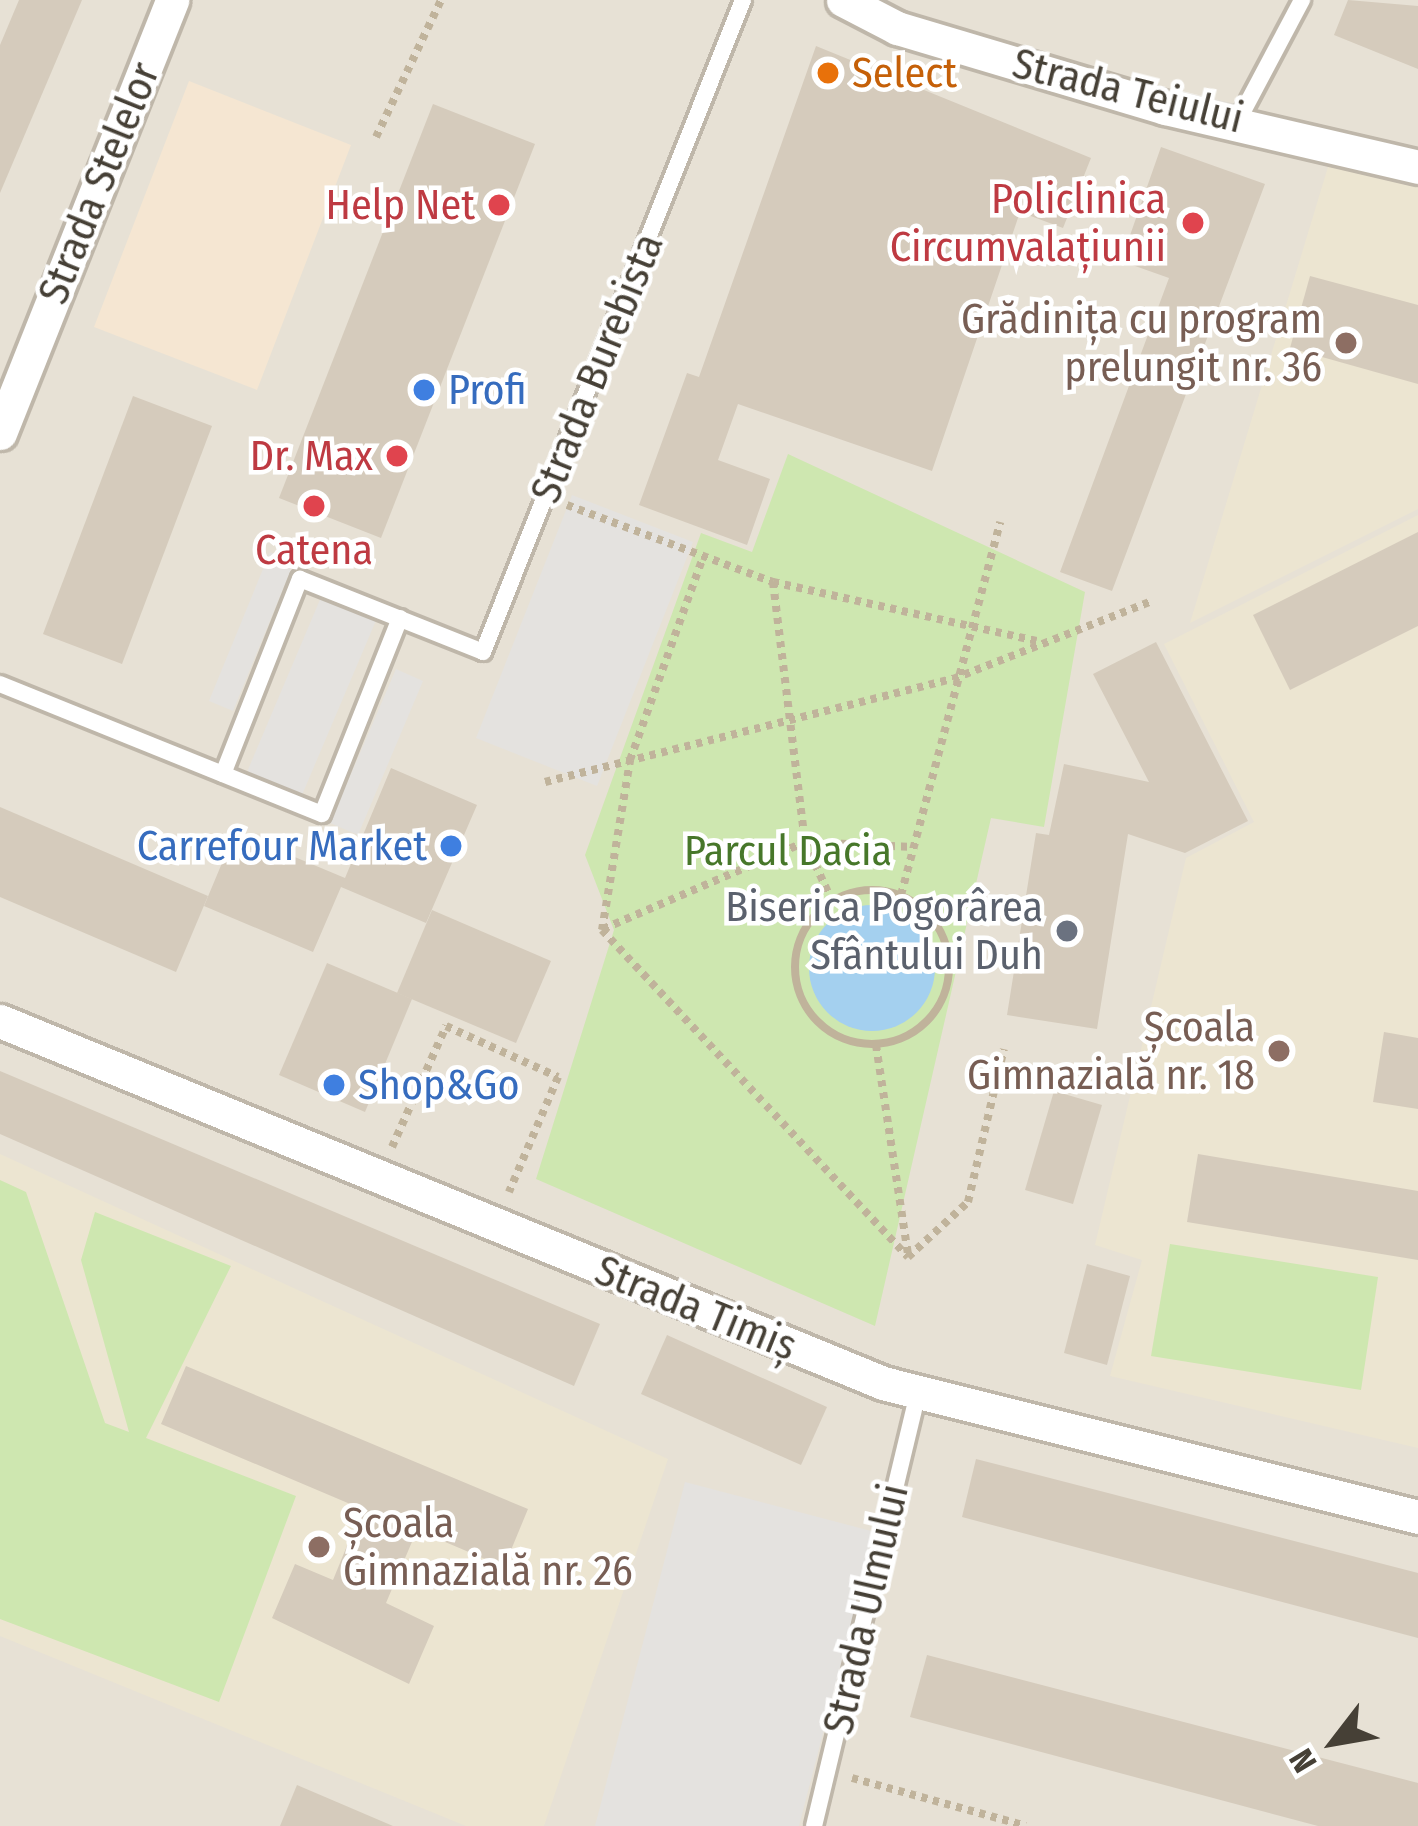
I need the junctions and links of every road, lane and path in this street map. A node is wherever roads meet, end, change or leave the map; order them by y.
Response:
1 (172, 0) edge
2 (441, 0) edge
3 (743, 0) edge
4 (843, 0) edge
5 (1302, 0) edge
6 (1239, 119) junction
7 (376, 137) dead end
8 (1418, 167) edge
9 (0, 433) edge
10 (546, 496) junction
11 (1000, 522) dead end
12 (703, 557) junction
13 (773, 582) junction
14 (1149, 602) dead end
15 (400, 618) junction
16 (968, 623) junction
17 (1037, 641) junction
18 (953, 679) junction
19 (0, 684) edge
20 (791, 719) junction
21 (630, 760) junction
22 (223, 774) junction
23 (545, 782) dead end
24 (805, 842) junction
25 (913, 847) junction
26 (901, 895) junction
27 (832, 901) junction
28 (602, 930) junction
29 (0, 1022) edge
30 (876, 1045) junction
31 (1004, 1048) dead end
32 (379, 1176) junction
33 (494, 1227) junction
34 (908, 1257) junction
35 (918, 1393) junction
36 (1418, 1517) edge
37 (827, 1772) junction
38 (814, 1826) edge
39 (1026, 1826) edge

1 - 9 street, Strada Stelelor
2 - 7 path
3 - 10 lane, Strada Burebista
4 - 6 street, Strada Teiului
5 - 6 lane
6 - 8 street, Strada Teiului
10 - 12 path
10 - 15 lane, Strada Burebista
11 - 16 path
12 - 13 path
12 - 21 path
13 - 16 path
13 - 20 path
14 - 17 path
15 - 22 lane, Strada Burebista
15 - 22 lane
16 - 17 path
16 - 18 path
17 - 18 path
18 - 20 path
18 - 25 path
19 - 22 lane
20 - 21 path
20 - 24 path
21 - 23 path
21 - 28 path
24 - 25 path
24 - 27 path
24 - 28 path
25 - 26 path
26 - 27 path
26 - 30 path
27 - 30 path
28 - 34 path
29 - 32 street, Strada Timiș
30 - 34 path
31 - 34 path
32 - 33 street, Strada Timiș
32 - 33 path
33 - 35 street, Strada Timiș
35 - 36 street, Strada Timiș
35 - 37 lane, Strada Ulmului
37 - 38 lane, Strada Ulmului
37 - 39 path

